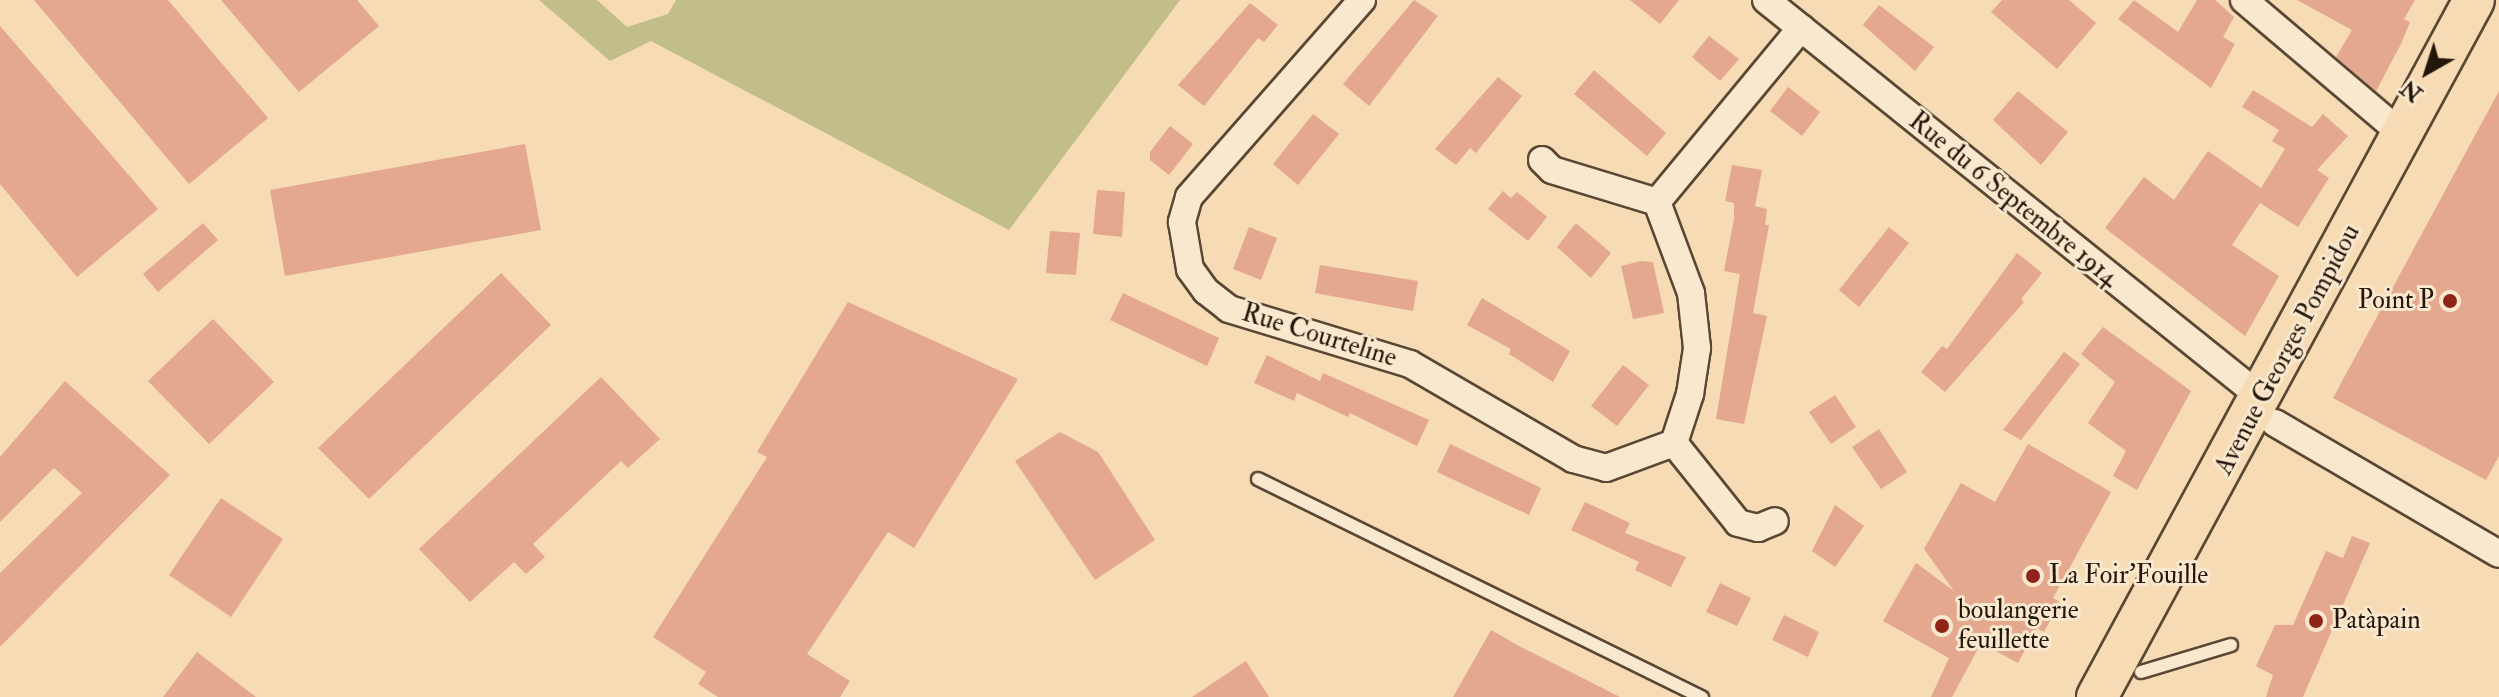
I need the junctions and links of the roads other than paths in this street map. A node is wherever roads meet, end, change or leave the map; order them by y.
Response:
1 (1362, 0) edge
2 (1766, 0) edge
3 (2244, 0) edge
4 (2474, 0) edge
5 (2499, 9) edge
6 (1801, 28) junction
7 (2403, 135) junction
8 (1542, 160) dead end
9 (1657, 202) junction
10 (2269, 411) junction
11 (1674, 443) junction
12 (1258, 479) dead end
13 (1775, 521) dead end
14 (2499, 554) edge
15 (2231, 645) dead end
16 (2135, 685) edge
17 (1702, 697) edge
18 (2097, 697) edge

1 - 11 street, Rue Courteline
2 - 6 street, Rue du 6 Septembre 1914
3 - 7 street
4 - 7 main road, Avenue Georges Pompidou
5 - 10 main road, Avenue Georges Pompidou
6 - 9 street
6 - 10 street, Rue du 6 Septembre 1914
7 - 10 main road, Avenue Georges Pompidou
8 - 9 street
9 - 11 street
10 - 14 street, Rue du 6 Septembre 1914
10 - 16 main road, Avenue Georges Pompidou
10 - 18 main road, Avenue Georges Pompidou
11 - 13 street
12 - 17 lane
15 - 16 lane

